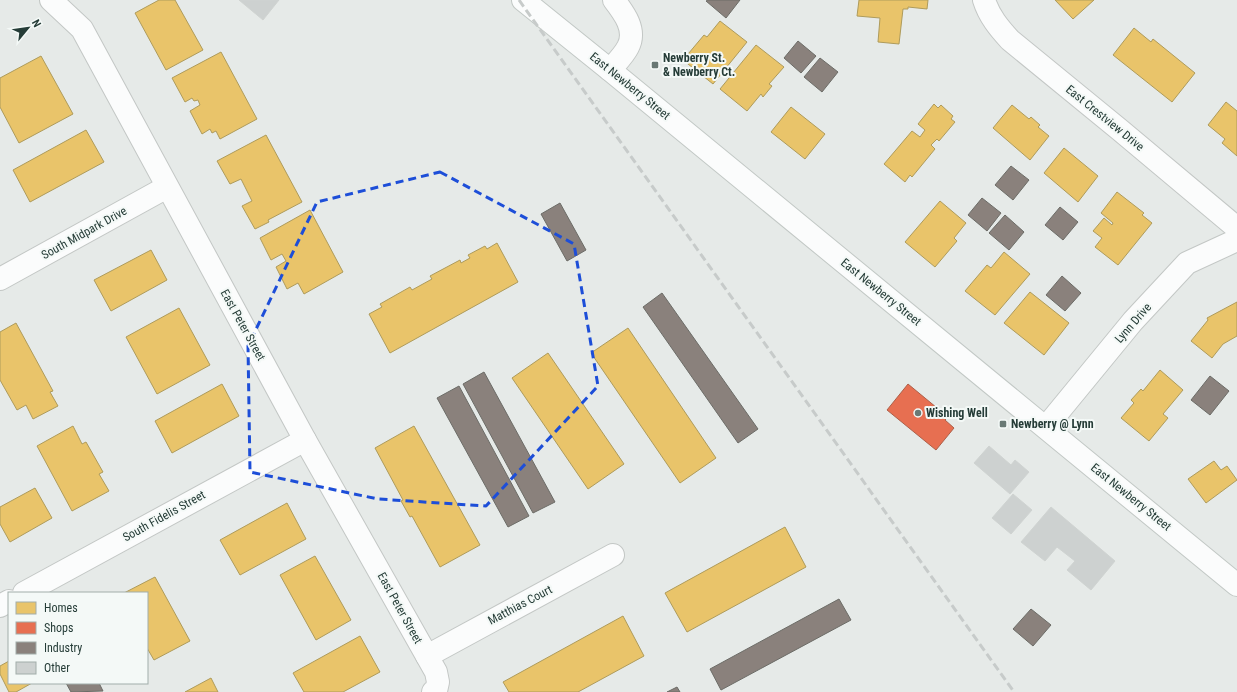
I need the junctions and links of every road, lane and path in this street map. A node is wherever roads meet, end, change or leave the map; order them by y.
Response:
1 (51, 0) edge
2 (523, 0) edge
3 (614, 0) edge
4 (984, 0) edge
5 (610, 70) junction
6 (167, 187) junction
7 (1237, 228) edge
8 (1237, 240) edge
9 (0, 279) edge
10 (1046, 427) junction
11 (305, 440) junction
12 (613, 555) dead end
13 (1237, 585) edge
14 (26, 592) edge
15 (427, 656) junction
16 (433, 692) edge

1 - 6 street, East Peter Street
2 - 5 street, East Newberry Street
3 - 5 street
4 - 7 street, East Crestview Drive
5 - 10 street, East Newberry Street
6 - 9 street, South Midpark Drive
6 - 11 street, East Peter Street
8 - 10 street, Lynn Drive
10 - 13 street, East Newberry Street
11 - 14 street, South Fidelis Street
11 - 15 street, East Peter Street
12 - 15 street, Matthias Court
15 - 16 street, East Peter Street

